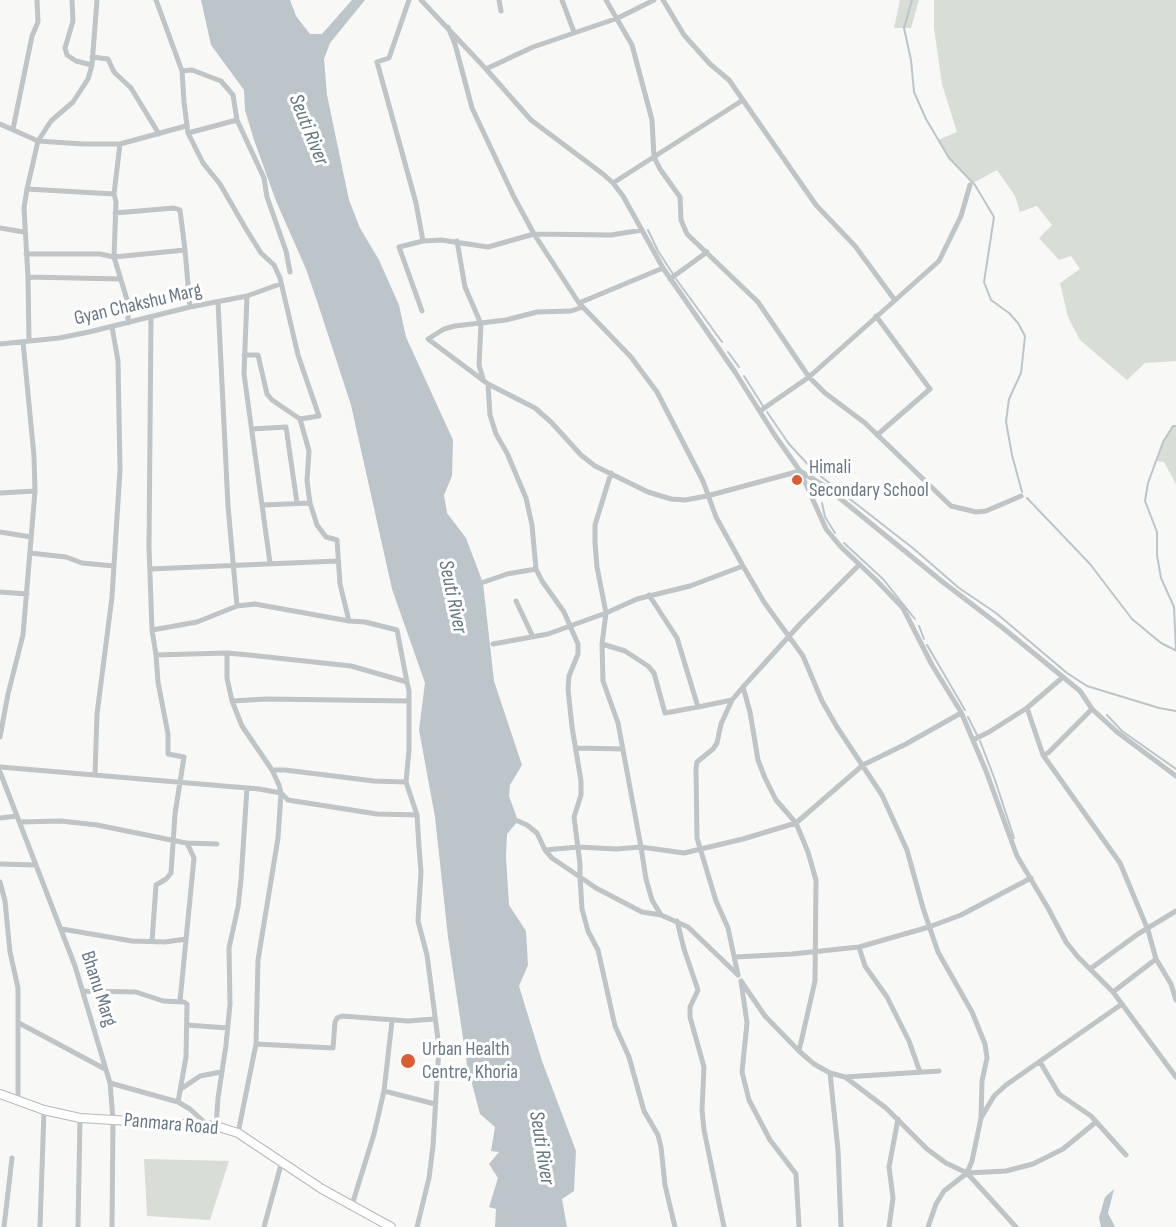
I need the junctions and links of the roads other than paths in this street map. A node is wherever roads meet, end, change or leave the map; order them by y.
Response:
1 (37, 0) edge
2 (72, 0) edge
3 (97, 0) edge
4 (156, 0) edge
5 (409, 0) edge
6 (421, 0) edge
7 (499, 0) edge
8 (562, 0) edge
9 (606, 0) edge
10 (654, 0) edge
11 (663, 0) edge
12 (501, 11) dead end
13 (618, 18) junction
14 (448, 27) junction
15 (574, 32) junction
16 (92, 57) junction
17 (92, 65) junction
18 (486, 69) junction
19 (183, 71) junction
20 (743, 100) junction
21 (237, 120) junction
22 (0, 124) edge
23 (186, 126) junction
24 (13, 129) junction
25 (188, 133) junction
26 (159, 134) junction
27 (38, 141) junction
28 (120, 144) junction
29 (654, 157) junction
30 (614, 183) junction
31 (970, 185) dead end
32 (27, 189) junction
33 (114, 194) junction
34 (115, 213) junction
35 (0, 228) edge
36 (642, 230) junction
37 (24, 232) junction
38 (534, 234) junction
39 (423, 241) junction
40 (457, 241) junction
41 (184, 250) junction
42 (706, 252) junction
43 (26, 254) junction
44 (114, 256) junction
45 (663, 268) junction
46 (290, 273) dead end
47 (28, 277) junction
48 (120, 279) junction
49 (670, 279) junction
50 (280, 284) junction
51 (247, 296) junction
52 (894, 299) junction
53 (218, 302) junction
54 (581, 305) junction
55 (190, 307) junction
56 (422, 311) dead end
57 (876, 316) junction
58 (151, 318) junction
59 (128, 323) junction
60 (481, 324) junction
61 (112, 327) junction
62 (26, 341) junction
63 (0, 344) edge
64 (244, 355) junction
65 (809, 377) junction
66 (486, 382) junction
67 (760, 411) junction
68 (300, 419) junction
69 (252, 429) junction
70 (876, 435) junction
71 (800, 471) junction
72 (611, 473) junction
73 (36, 491) junction
74 (0, 493) edge
75 (707, 496) junction
76 (1021, 496) dead end
77 (310, 502) junction
78 (297, 503) junction
79 (263, 504) junction
80 (0, 532) edge
81 (32, 537) junction
82 (30, 553) junction
83 (338, 561) junction
84 (270, 563) junction
85 (234, 565) junction
86 (859, 565) junction
87 (114, 566) junction
88 (743, 566) junction
89 (150, 569) junction
90 (536, 569) junction
91 (484, 582) dead end
92 (0, 592) edge
93 (27, 594) junction
94 (650, 595) junction
95 (516, 601) dead end
96 (237, 606) junction
97 (606, 613) junction
98 (349, 621) junction
99 (571, 626) junction
100 (152, 630) junction
101 (533, 637) junction
102 (789, 637) junction
103 (493, 644) dead end
104 (602, 644) junction
105 (227, 653) junction
106 (156, 655) junction
107 (1063, 677) junction
108 (407, 682) junction
109 (743, 687) junction
110 (732, 700) junction
111 (232, 701) junction
112 (409, 701) junction
113 (698, 707) junction
114 (1027, 708) junction
115 (1092, 709) junction
116 (961, 712) junction
117 (0, 737) edge
118 (973, 740) junction
119 (576, 748) junction
120 (623, 749) junction
121 (1043, 755) junction
122 (863, 765) junction
123 (0, 767) edge
124 (272, 770) junction
125 (0, 772) edge
126 (95, 775) junction
127 (1176, 776) edge
128 (406, 782) junction
129 (178, 783) junction
130 (247, 788) junction
131 (281, 794) junction
132 (417, 816) junction
133 (0, 818) edge
134 (19, 819) junction
135 (518, 820) dead end
136 (796, 823) junction
137 (174, 841) junction
138 (187, 843) junction
139 (217, 844) dead end
140 (578, 847) junction
141 (641, 847) junction
142 (545, 850) junction
143 (700, 850) junction
144 (0, 864) edge
145 (36, 865) junction
146 (580, 877) junction
147 (1031, 878) junction
148 (0, 882) edge
149 (1176, 911) edge
150 (661, 915) junction
151 (677, 921) junction
152 (929, 927) junction
153 (62, 929) junction
154 (1148, 930) junction
155 (186, 939) junction
156 (152, 942) junction
157 (859, 947) junction
158 (816, 951) junction
159 (735, 957) junction
160 (1156, 959) junction
161 (1090, 969) junction
162 (738, 975) junction
163 (741, 981) junction
164 (83, 991) junction
165 (1113, 992) junction
166 (1176, 1000) edge
167 (180, 1001) junction
168 (1122, 1004) junction
169 (434, 1019) junction
170 (392, 1021) junction
171 (20, 1023) junction
172 (186, 1025) junction
173 (228, 1028) junction
174 (256, 1044) junction
175 (799, 1051) junction
176 (1040, 1062) junction
177 (105, 1069) junction
178 (939, 1071) dead end
179 (221, 1072) junction
180 (920, 1072) junction
181 (830, 1073) junction
182 (845, 1077) junction
183 (1176, 1077) edge
184 (110, 1083) junction
185 (181, 1089) junction
186 (384, 1091) junction
187 (0, 1094) edge
188 (18, 1101) junction
189 (178, 1102) junction
190 (435, 1104) junction
191 (44, 1110) junction
192 (81, 1118) junction
193 (981, 1118) junction
194 (113, 1119) junction
195 (898, 1119) junction
196 (1096, 1122) junction
197 (205, 1126) junction
198 (216, 1126) junction
199 (238, 1133) junction
200 (1126, 1155) dead end
201 (12, 1158) dead end
202 (282, 1161) junction
203 (967, 1173) junction
204 (352, 1205) junction
205 (4, 1227) edge
206 (40, 1227) edge
207 (78, 1227) edge
208 (112, 1227) edge
209 (264, 1227) edge
210 (392, 1227) edge
211 (417, 1227) edge
212 (675, 1227) edge
213 (724, 1227) edge
214 (799, 1227) edge
215 (842, 1227) edge
216 (889, 1227) edge
217 (928, 1227) edge
218 (1016, 1227) edge

1 - 24 street
2 - 17 street
3 - 16 street
4 - 19 street
5 - 39 street
6 - 14 street
7 - 12 street
8 - 15 street
9 - 13 street
10 - 13 street
11 - 20 street
13 - 15 street
13 - 29 street
14 - 18 street
14 - 38 street
15 - 18 street
16 - 17 street
16 - 26 street
17 - 27 street
18 - 30 street
19 - 21 street
19 - 23 street
20 - 29 street
20 - 52 street
21 - 25 street
21 - 46 street
22 - 24 street
23 - 25 street
23 - 26 street
24 - 27 street
25 - 50 street
26 - 28 street
27 - 28 street
27 - 32 street
28 - 33 street
29 - 30 street
29 - 42 street
30 - 36 street
31 - 52 street
32 - 33 street
32 - 37 street
33 - 34 street
34 - 41 street
34 - 44 street
35 - 37 street
36 - 38 street
36 - 45 street
37 - 43 street
38 - 40 street
38 - 54 street
39 - 40 street
39 - 56 street
40 - 60 street
41 - 44 street
41 - 55 street
42 - 49 street
42 - 65 street
43 - 44 street
43 - 47 street
44 - 48 street
45 - 49 street
45 - 54 street
47 - 48 street
47 - 62 street
48 - 59 street
49 - 67 street
50 - 51 street, Gyan Chakshu Marg
50 - 68 street
51 - 53 street, Gyan Chakshu Marg
51 - 64 street
52 - 57 street
53 - 55 street, Gyan Chakshu Marg
53 - 85 street
54 - 60 street
54 - 75 street
55 - 58 street, Gyan Chakshu Marg
57 - 65 street
57 - 70 street
58 - 59 street, Gyan Chakshu Marg
58 - 89 street
59 - 61 street, Gyan Chakshu Marg
60 - 66 street
60 - 66 street
61 - 62 street, Gyan Chakshu Marg
61 - 87 street
62 - 63 street, Gyan Chakshu Marg
62 - 73 street
64 - 68 street
64 - 69 street
65 - 67 street
65 - 70 street
66 - 72 street
66 - 90 street
67 - 71 street
68 - 77 street
69 - 78 street
69 - 79 street
70 - 76 street
71 - 75 street
71 - 86 street
71 - 107 street
72 - 75 street
72 - 97 street
73 - 74 street
73 - 81 street
75 - 88 street
77 - 78 street
77 - 83 street
78 - 79 street
79 - 84 street
80 - 81 street
81 - 82 street
82 - 87 street
82 - 93 street
83 - 84 street
83 - 98 street
84 - 85 street
85 - 89 street
85 - 96 street
86 - 102 street
86 - 116 street
87 - 126 street
88 - 94 street
88 - 102 street
89 - 100 street
90 - 91 street
90 - 99 street
92 - 93 street
93 - 117 street
94 - 97 street
94 - 113 street
95 - 101 street
96 - 98 street
96 - 100 street
97 - 99 street
97 - 104 street
98 - 108 street
99 - 101 street
99 - 119 street
100 - 106 street
101 - 103 street
102 - 109 street
102 - 122 street
104 - 113 street
104 - 120 street
105 - 106 street
105 - 108 street
105 - 111 street
106 - 129 street
107 - 114 street
107 - 115 street
108 - 112 street
109 - 110 street
109 - 136 street
110 - 113 street
110 - 143 street
111 - 112 street
111 - 124 street
112 - 128 street
114 - 118 street
114 - 121 street
115 - 121 street
115 - 127 street
116 - 118 street
116 - 122 street
118 - 147 street
119 - 120 street
119 - 140 street
120 - 141 street
121 - 154 street
122 - 136 street
122 - 152 street
123 - 126 street
124 - 128 street
124 - 131 street
125 - 134 street, Bhanu Marg
126 - 129 street
128 - 132 street
129 - 130 street
129 - 137 street
130 - 131 street
130 - 173 street
131 - 132 street
131 - 174 street
132 - 169 street
133 - 134 street
134 - 137 street
134 - 145 street, Bhanu Marg
135 - 142 street
136 - 143 street
136 - 158 street
137 - 138 street
137 - 156 street
138 - 139 street
138 - 155 street
140 - 141 street
140 - 142 street
140 - 146 street
141 - 143 street
141 - 150 street
142 - 146 street
143 - 159 street
144 - 145 street
145 - 153 street, Bhanu Marg
146 - 150 street
146 - 212 street
147 - 152 street
147 - 161 street
148 - 171 street
149 - 154 street
150 - 151 street
151 - 162 street
151 - 213 street
152 - 157 street
152 - 193 street
153 - 156 street
153 - 164 street, Bhanu Marg
154 - 160 street
154 - 161 street
155 - 156 street
155 - 167 street
157 - 158 street
157 - 180 street
158 - 159 street
158 - 175 street
159 - 162 street
160 - 165 street
160 - 166 street
161 - 165 street
162 - 163 street
163 - 175 street
163 - 214 street
164 - 167 street
164 - 177 street, Bhanu Marg
165 - 168 street
167 - 172 street
168 - 176 street
168 - 183 street
169 - 170 street
169 - 190 street
170 - 174 street
170 - 186 street
171 - 177 street
171 - 188 street
172 - 173 street
172 - 185 street
173 - 179 street
174 - 199 street
175 - 181 street
176 - 193 street
176 - 196 street
177 - 184 street, Bhanu Marg
178 - 180 street
179 - 185 street
179 - 198 street
180 - 182 street
181 - 182 street
181 - 215 street
182 - 195 street
184 - 189 street
184 - 194 street, Bhanu Marg
185 - 189 street
186 - 190 street
186 - 204 street
187 - 188 street, Panmara Road
188 - 191 street, Panmara Road
189 - 197 street
190 - 211 street
191 - 192 street, Panmara Road
191 - 206 street
192 - 194 street, Panmara Road
192 - 207 street
193 - 203 street
194 - 197 street, Panmara Road
194 - 208 street, Bhanu Marg
195 - 203 street
195 - 216 street
196 - 200 street
196 - 203 street
197 - 198 street, Panmara Road
198 - 199 street, Panmara Road
199 - 202 street, Panmara Road
201 - 205 street
202 - 204 street, Panmara Road
202 - 209 street
203 - 217 street
203 - 218 street
204 - 210 street, Panmara Road

